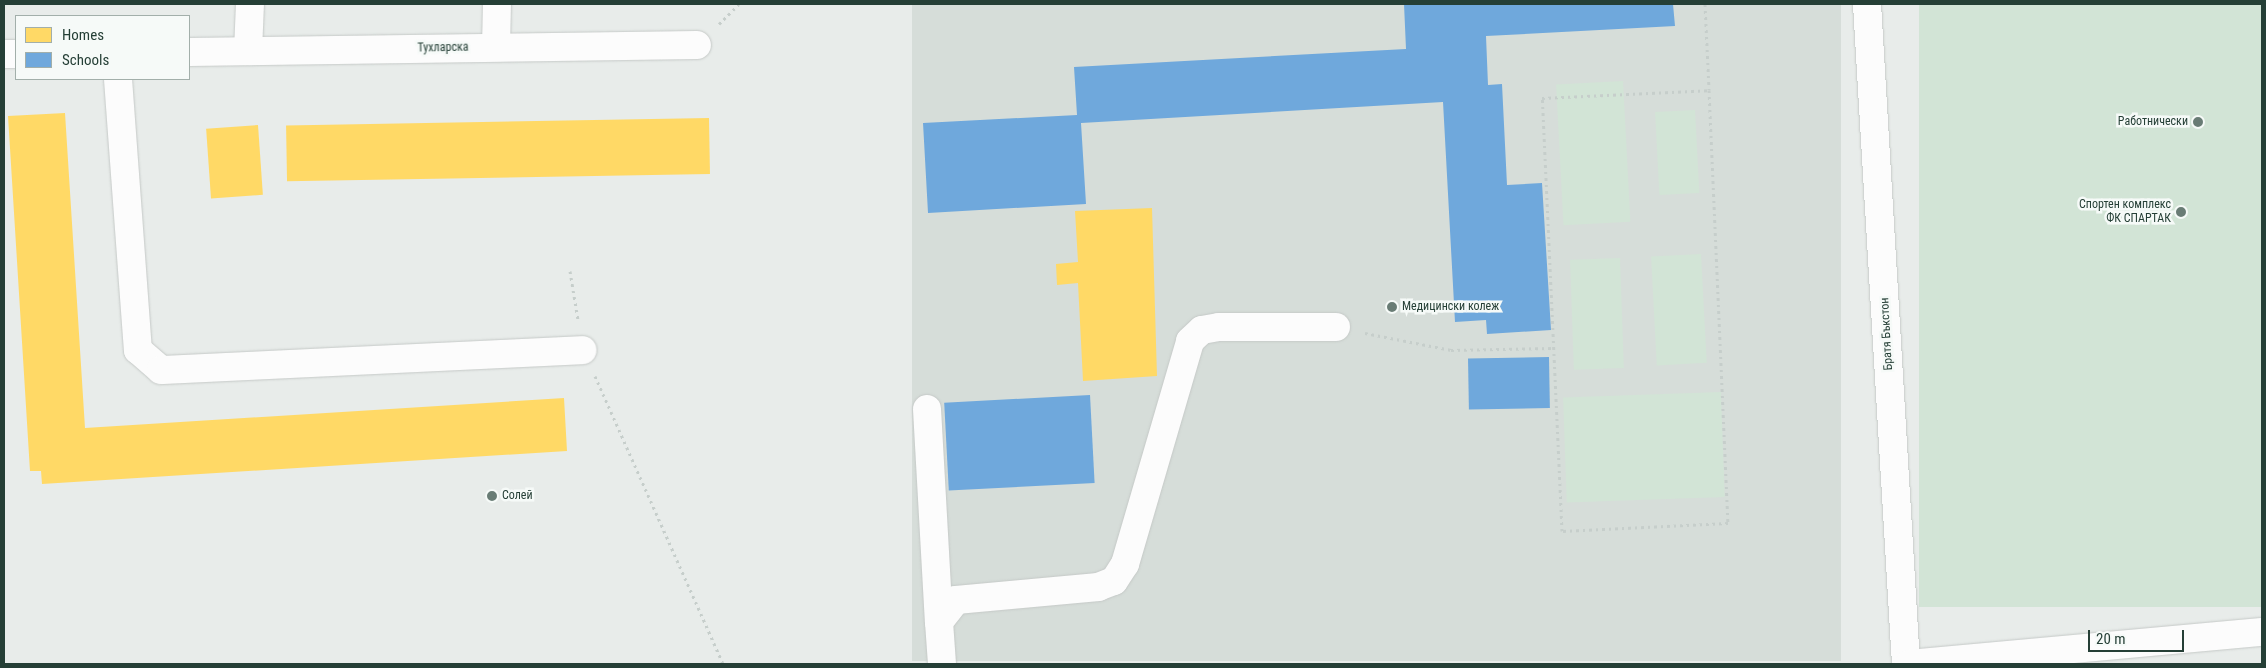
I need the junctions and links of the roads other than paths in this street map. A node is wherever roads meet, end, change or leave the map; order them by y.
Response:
1 (250, 4) edge
2 (497, 4) edge
3 (1868, 4) edge
4 (697, 45) dead end
5 (496, 47) junction
6 (248, 51) junction
7 (190, 52) edge
8 (118, 80) edge
9 (1336, 327) road end
10 (583, 350) road end
11 (927, 409) dead end
12 (938, 622) junction
13 (2262, 632) edge
14 (942, 664) edge
15 (1908, 664) edge

1 - 6 street
2 - 5 street
3 - 15 street, Братя Бъкстон
4 - 5 street, Тухларска
5 - 6 street, Тухларска
6 - 7 street, Тухларска
8 - 10 street
9 - 12 street
11 - 12 street
12 - 14 street
13 - 15 street

